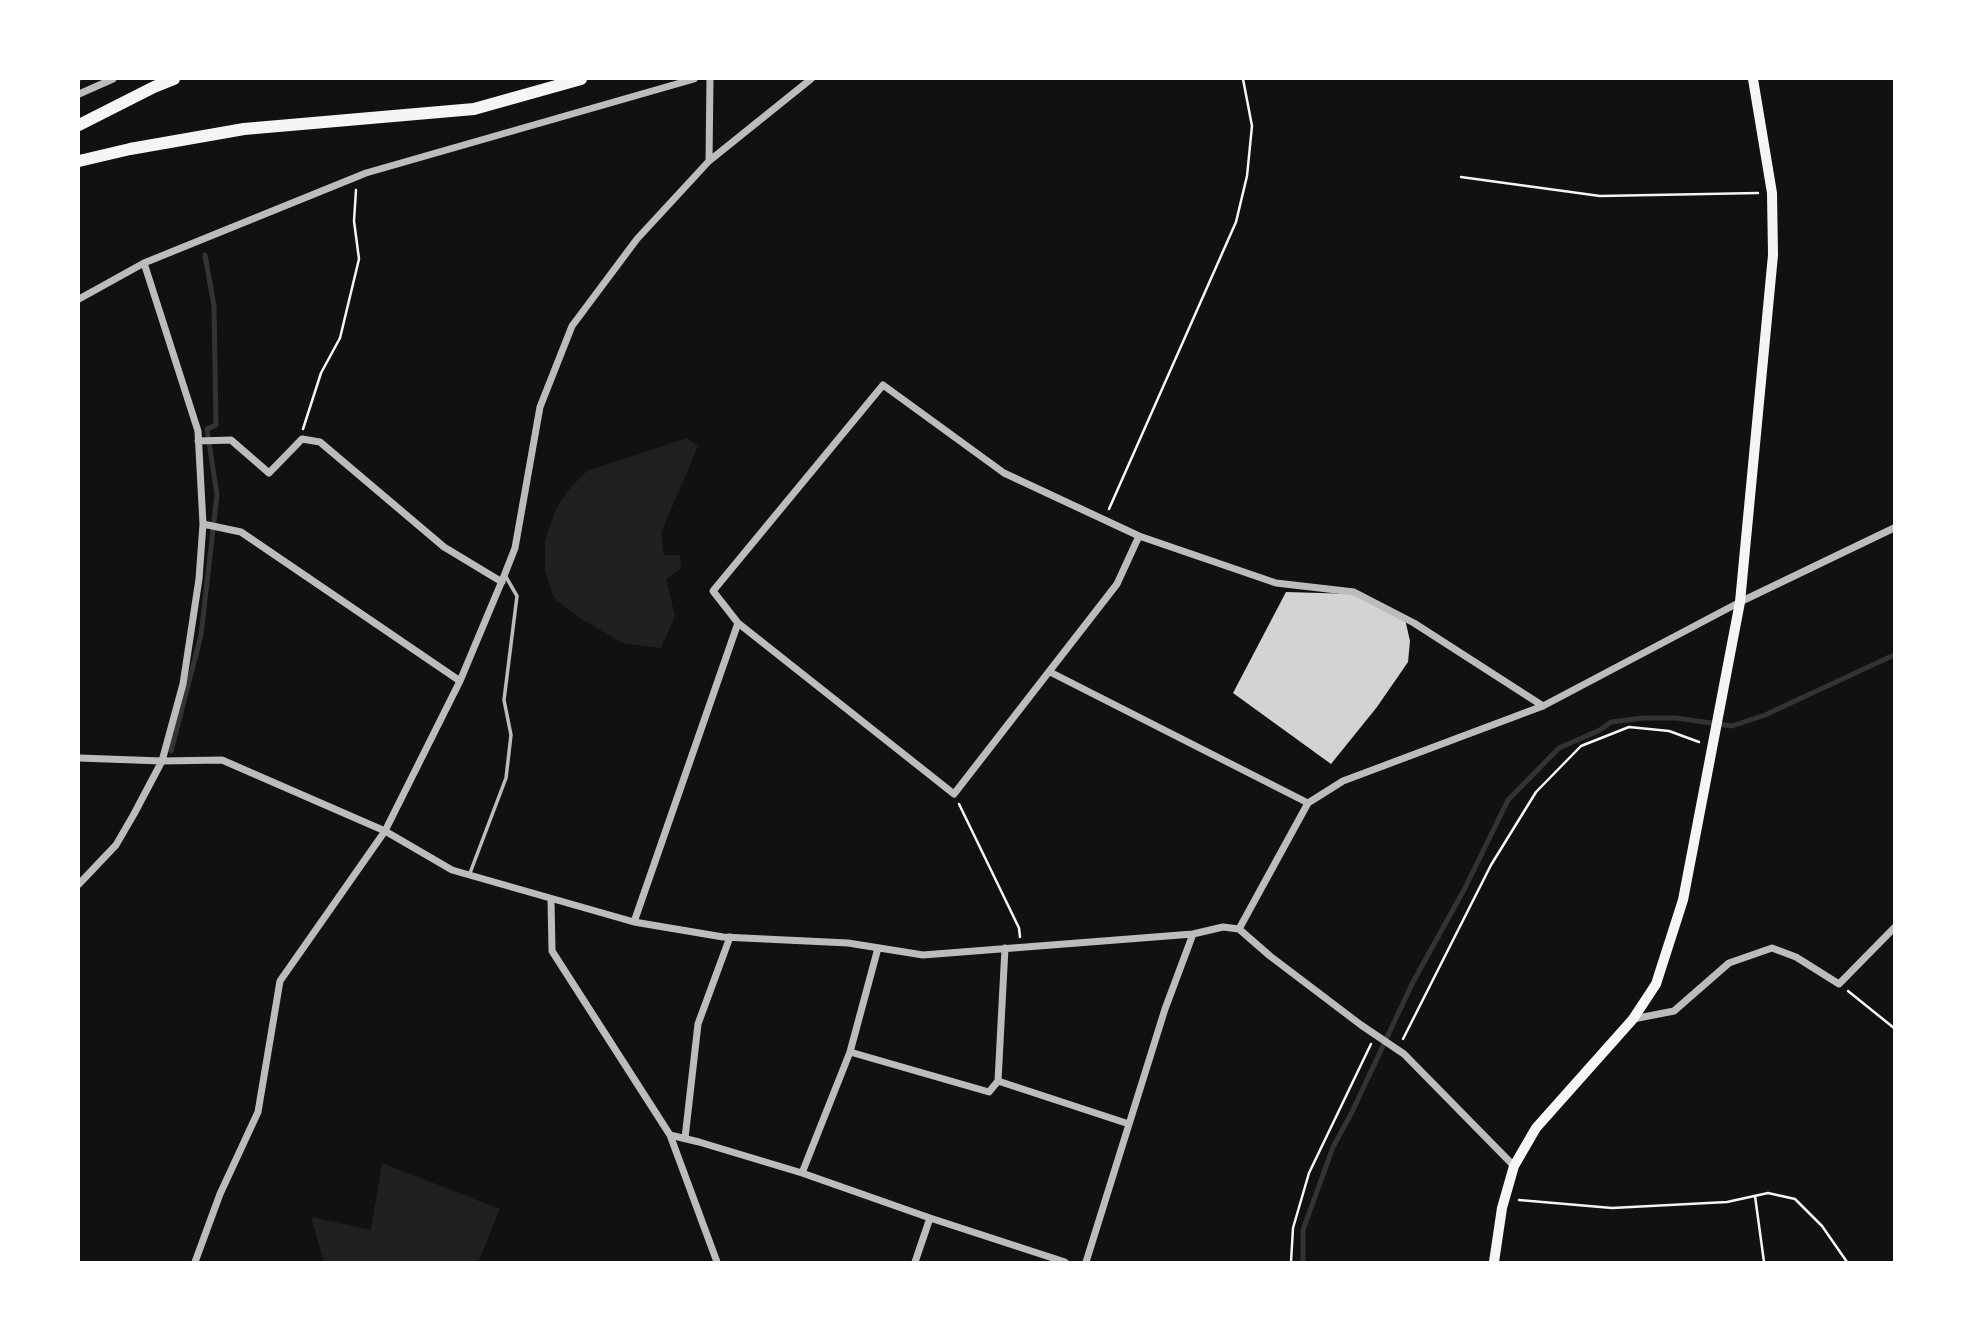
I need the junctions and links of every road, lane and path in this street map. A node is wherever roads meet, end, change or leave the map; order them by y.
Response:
1 (113, 79) edge
2 (174, 79) edge
3 (581, 79) edge
4 (694, 79) edge
5 (709, 79) edge
6 (811, 79) edge
7 (1243, 79) edge
8 (1753, 79) edge
9 (79, 94) edge
10 (79, 125) edge
11 (79, 161) edge
12 (709, 161) junction
13 (357, 177) junction
14 (1461, 177) dead end
15 (1772, 193) junction
16 (144, 263) junction
17 (79, 299) edge
18 (198, 440) junction
19 (298, 443) junction
20 (1104, 519) junction
21 (204, 524) junction
22 (1894, 528) edge
23 (1139, 536) junction
24 (503, 579) junction
25 (1741, 602) junction
26 (738, 623) junction
27 (1050, 672) junction
28 (460, 681) junction
29 (1543, 706) junction
30 (1714, 741) junction
31 (79, 758) edge
32 (162, 761) junction
33 (954, 794) junction
34 (1308, 803) junction
35 (385, 831) junction
36 (469, 875) junction
37 (79, 884) edge
38 (551, 900) junction
39 (634, 922) junction
40 (1894, 928) edge
41 (1238, 929) junction
42 (1193, 934) junction
43 (730, 937) junction
44 (1023, 947) junction
45 (878, 948) junction
46 (1005, 948) junction
47 (1839, 984) junction
48 (1633, 1019) junction
49 (1894, 1028) edge
50 (1376, 1035) junction
51 (1396, 1049) junction
52 (850, 1052) junction
53 (998, 1081) junction
54 (1129, 1124) junction
55 (670, 1135) junction
56 (685, 1138) junction
57 (1514, 1166) junction
58 (802, 1173) junction
59 (1755, 1196) junction
60 (1505, 1198) junction
61 (930, 1218) junction
62 (195, 1262) edge
63 (717, 1262) edge
64 (915, 1262) edge
65 (1065, 1262) edge
66 (1086, 1262) edge
67 (1291, 1262) edge
68 (1494, 1262) edge
69 (1764, 1262) edge
70 (1847, 1262) edge

1 - 9 street
2 - 10 highway
3 - 11 highway
4 - 13 street
5 - 12 street
6 - 12 street
7 - 20 path
8 - 15 main road
12 - 24 street
13 - 16 street
13 - 19 path
14 - 15 path
15 - 25 main road
16 - 17 street
16 - 18 street
18 - 19 street
18 - 21 street
19 - 24 street
20 - 23 street
20 - 26 street
21 - 28 street
21 - 32 street
22 - 25 street
23 - 27 street
23 - 29 street
24 - 28 street
24 - 36 lane
25 - 29 street
25 - 30 main road
26 - 33 street
26 - 39 street
27 - 33 street
27 - 34 street
28 - 35 street
29 - 34 street
30 - 48 main road
30 - 51 path
31 - 32 street
32 - 35 street
32 - 37 street
33 - 44 path
34 - 41 street
35 - 36 street
35 - 62 street
36 - 38 street
38 - 39 street
38 - 55 street
39 - 43 street
40 - 47 street
41 - 42 street
41 - 50 street
42 - 44 street
42 - 54 street
43 - 45 street
43 - 56 street
44 - 46 street
45 - 46 street
45 - 52 street
46 - 53 street
47 - 48 street
47 - 49 path
48 - 57 main road
50 - 51 street
50 - 67 path
51 - 57 street
52 - 53 street
52 - 58 street
53 - 54 street
54 - 66 street
55 - 56 street
55 - 63 street
56 - 58 street
57 - 60 main road
58 - 61 street
59 - 60 path
59 - 69 path
59 - 70 path
60 - 68 main road
61 - 64 street
61 - 65 street

